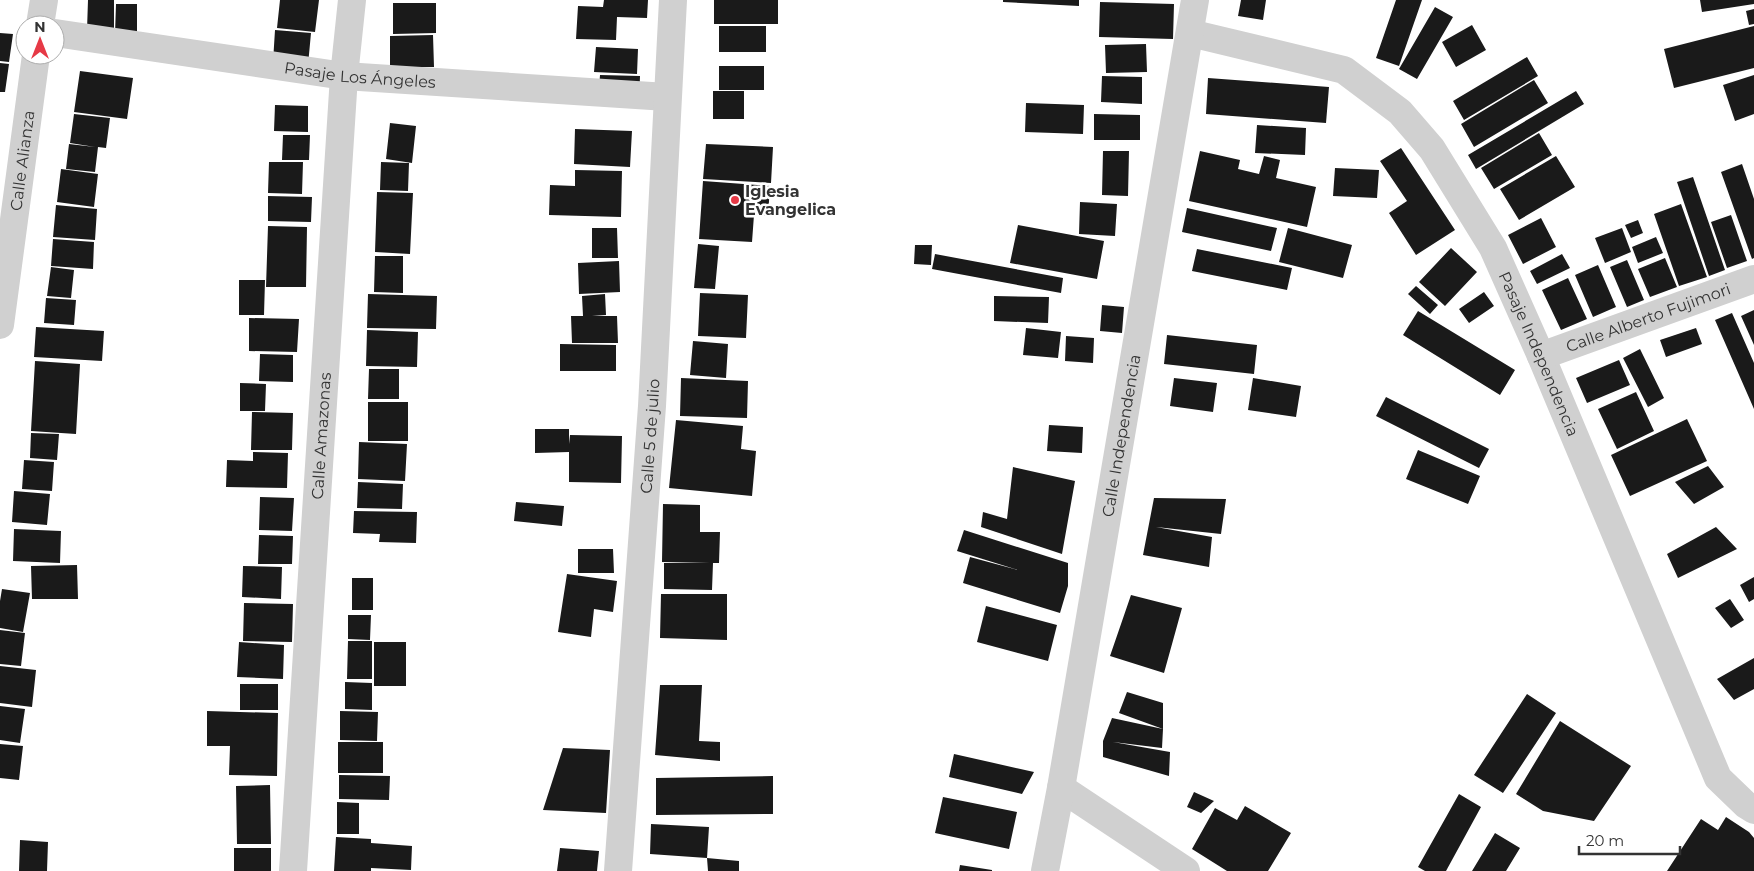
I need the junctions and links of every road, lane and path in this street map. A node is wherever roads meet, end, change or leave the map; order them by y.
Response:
1 (44, 0) edge
2 (352, 0) edge
3 (672, 0) edge
4 (1195, 0) edge
5 (42, 15) edge
6 (1190, 33) junction
7 (65, 34) edge
8 (35, 65) edge
9 (344, 76) junction
10 (667, 97) junction
11 (1754, 279) edge
12 (0, 325) edge
13 (1541, 356) junction
14 (1061, 788) junction
15 (1754, 810) edge
16 (293, 871) edge
17 (618, 871) edge
18 (1045, 871) edge
19 (1186, 871) edge

1 - 5 street
2 - 9 street, Calle Amazonas
3 - 10 street, Calle 5 de julio
4 - 6 street, Calle Independencia
6 - 13 street, Pasaje Independencia
6 - 14 street, Calle Independencia
7 - 9 street, Pasaje Los Ángeles
8 - 12 street, Calle Alianza
9 - 10 street, Pasaje Los Ángeles
9 - 16 street, Calle Amazonas
10 - 17 street, Calle 5 de julio
11 - 13 street, Calle Alberto Fujimori
13 - 15 street, Pasaje Independencia
14 - 18 street, Calle Independencia
14 - 19 street

